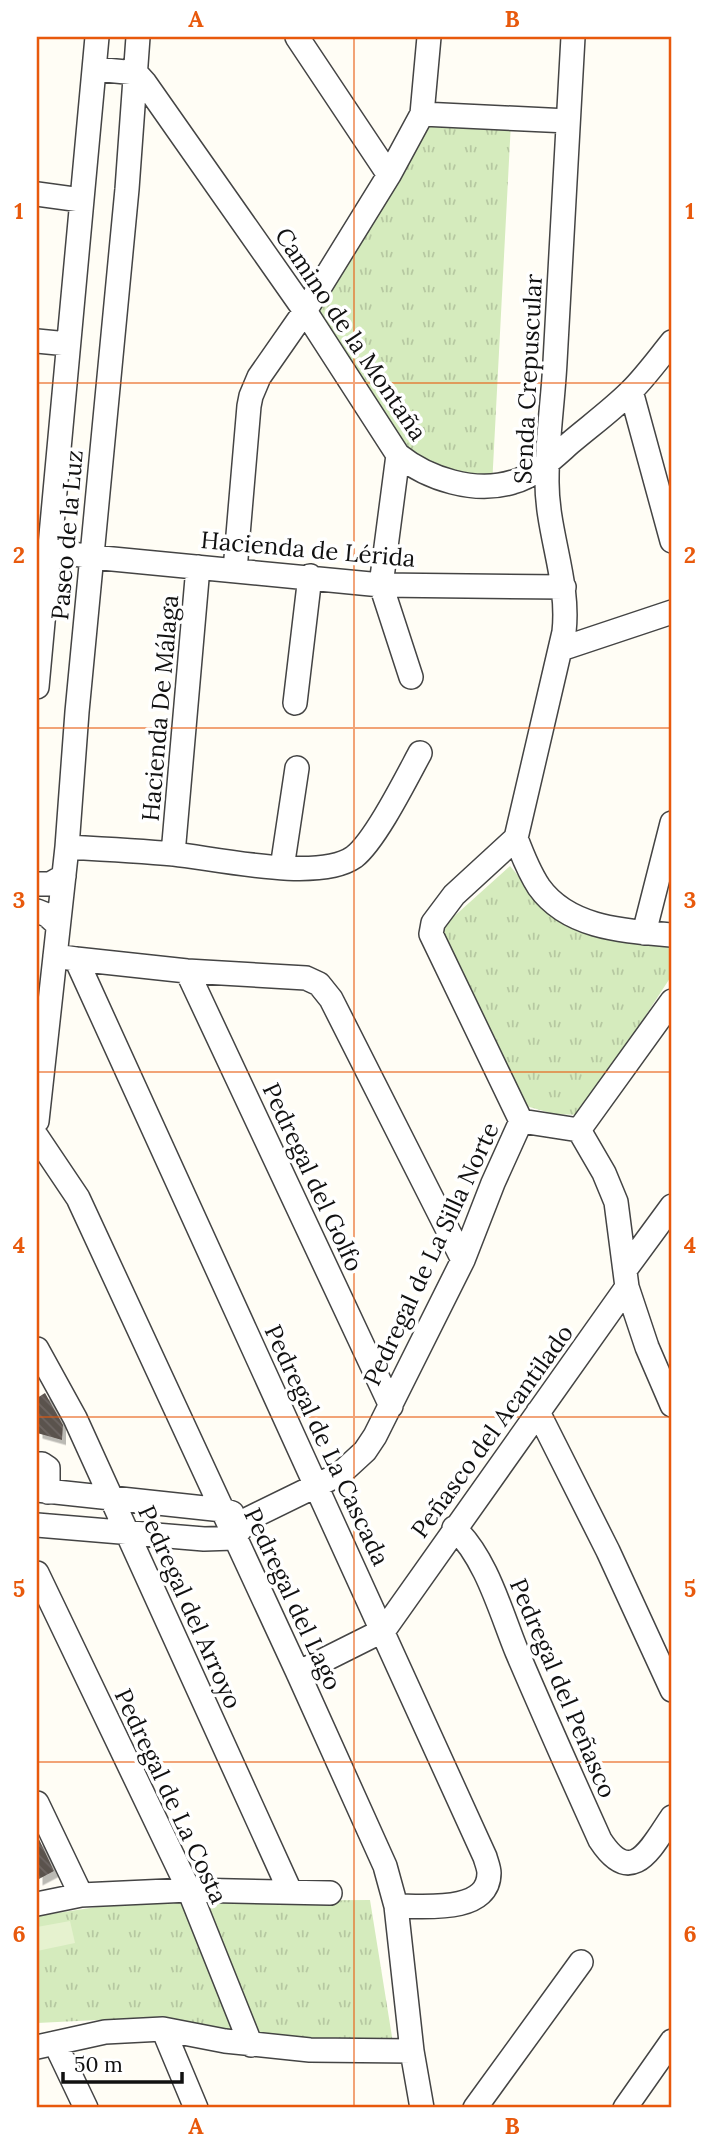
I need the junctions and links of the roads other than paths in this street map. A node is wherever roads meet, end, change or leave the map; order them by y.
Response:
1 (97, 37) edge
2 (138, 37) edge
3 (297, 37) edge
4 (429, 37) edge
5 (573, 37) edge
6 (95, 69) junction
7 (136, 73) junction
8 (422, 114) junction
9 (568, 121) junction
10 (389, 175) junction
11 (37, 194) edge
12 (81, 200) junction
13 (305, 311) junction
14 (37, 341) edge
15 (672, 342) edge
16 (68, 344) junction
17 (631, 391) junction
18 (398, 455) junction
19 (547, 463) junction
20 (672, 541) edge
21 (49, 550) junction
22 (92, 557) junction
23 (198, 567) junction
24 (235, 570) junction
25 (310, 576) junction
26 (381, 585) junction
27 (564, 587) junction
28 (672, 612) edge
29 (561, 649) junction
30 (411, 677) dead end
31 (37, 687) edge
32 (295, 703) dead end
33 (421, 753) dead end
34 (297, 768) dead end
35 (672, 824) edge
36 (516, 838) junction
37 (67, 847) junction
38 (173, 854) junction
39 (282, 868) junction
40 (64, 876) junction
41 (37, 884) edge
42 (37, 911) edge
43 (58, 925) junction
44 (644, 933) junction
45 (672, 936) edge
46 (66, 958) junction
47 (187, 971) junction
48 (672, 1001) edge
49 (37, 1121) edge
50 (521, 1121) junction
51 (579, 1130) junction
52 (37, 1137) edge
53 (672, 1206) edge
54 (463, 1260) junction
55 (626, 1279) junction
56 (37, 1349) edge
57 (671, 1399) edge
58 (391, 1406) junction
59 (538, 1412) junction
60 (37, 1464) edge
61 (316, 1486) junction
62 (42, 1491) edge
63 (113, 1499) junction
64 (223, 1510) junction
65 (248, 1519) junction
66 (37, 1525) edge
67 (454, 1528) junction
68 (128, 1534) junction
69 (234, 1538) junction
70 (37, 1573) edge
71 (384, 1630) junction
72 (298, 1672) junction
73 (672, 1690) edge
74 (37, 1803) edge
75 (672, 1817) edge
76 (189, 1890) junction
77 (290, 1891) junction
78 (330, 1893) dead end
79 (81, 1895) junction
80 (37, 1904) edge
81 (396, 1906) junction
82 (581, 1962) dead end
83 (163, 2029) junction
84 (672, 2041) edge
85 (46, 2045) edge
86 (251, 2045) junction
87 (412, 2051) junction
88 (417, 2106) edge
89 (86, 2108) edge
90 (195, 2108) edge
91 (475, 2108) edge
92 (625, 2108) edge

1 - 6 street, Paseo de la Luz
2 - 7 street, Paseo de la Luz
3 - 10 street
4 - 8 street
5 - 9 street, Senda Crepuscular
6 - 7 street
6 - 12 street, Paseo de la Luz
7 - 13 street, Camino de la Montaña
7 - 22 street, Paseo de la Luz
8 - 9 street
8 - 10 street
9 - 19 street, Senda Crepuscular
10 - 13 street
11 - 12 street
12 - 16 street, Paseo de la Luz
13 - 18 street, Camino de la Montaña
13 - 24 street
14 - 16 street
15 - 17 street, Camino de la Montaña
16 - 21 street, Paseo de la Luz
17 - 19 street, Camino de la Montaña
17 - 20 street
18 - 19 street, Camino de la Montaña
18 - 26 street
19 - 27 street, Senda Crepuscular
21 - 22 street, Hacienda de Lérida
21 - 31 street, Paseo de la Luz
22 - 23 street, Hacienda de Lérida
22 - 37 street, Paseo de la Luz
23 - 24 street, Hacienda de Lérida
23 - 38 street, Hacienda De Málaga
24 - 25 street, Hacienda de Lérida
25 - 26 street, Hacienda de Lérida
25 - 32 street
26 - 27 street, Hacienda de Lérida
26 - 30 street
27 - 29 street, Senda Crepuscular
28 - 29 street
29 - 36 street, Senda Crepuscular
33 - 39 street
34 - 39 street
35 - 44 street
36 - 44 street
36 - 50 street
37 - 38 street
37 - 40 street, Paseo de la Luz
38 - 39 street
40 - 41 street
40 - 43 street, Paseo de la Luz
42 - 43 street
43 - 46 street, Paseo de la Luz
44 - 45 street
46 - 47 street
46 - 49 street, Paseo de la Luz
46 - 61 street, Pedregal de La Cascada
47 - 54 street
47 - 58 street, Pedregal del Golfo
48 - 51 street
50 - 51 street, Pedregal de La Silla Norte
50 - 54 street, Pedregal de La Silla Norte
51 - 55 street
52 - 64 street, Pedregal del Lago
53 - 55 street, Peñasco del Acantilado
54 - 58 street, Pedregal de La Silla Norte
55 - 57 street
55 - 59 street, Peñasco del Acantilado
56 - 63 street, Pedregal del Arroyo
58 - 61 street, Pedregal de La Silla Norte
59 - 67 street, Peñasco del Acantilado
59 - 73 street
60 - 62 street
61 - 65 street, Pedregal de La Silla Norte
61 - 71 street, Pedregal de La Cascada
62 - 63 street
63 - 64 street
63 - 68 street, Pedregal del Arroyo
64 - 65 street
64 - 69 street, Pedregal del Lago
65 - 69 street, Pedregal de La Silla Norte
66 - 68 street
67 - 71 street, Peñasco del Acantilado
67 - 75 street, Pedregal del Peñasco
68 - 69 street
68 - 77 street, Pedregal del Arroyo
69 - 72 street, Pedregal del Lago
70 - 76 street, Pedregal de La Costa
71 - 72 street, Peñasco del Acantilado
71 - 81 street, Pedregal de La Cascada
72 - 81 street, Pedregal del Lago
74 - 79 street
76 - 77 street
76 - 79 street
76 - 86 street, Pedregal de La Costa
77 - 78 street
79 - 80 street
81 - 87 street, Pedregal del Lago
82 - 91 street
83 - 85 street
83 - 86 street
83 - 90 street
84 - 92 street
85 - 89 street
86 - 87 street
87 - 88 street, Pedregal del Lago

